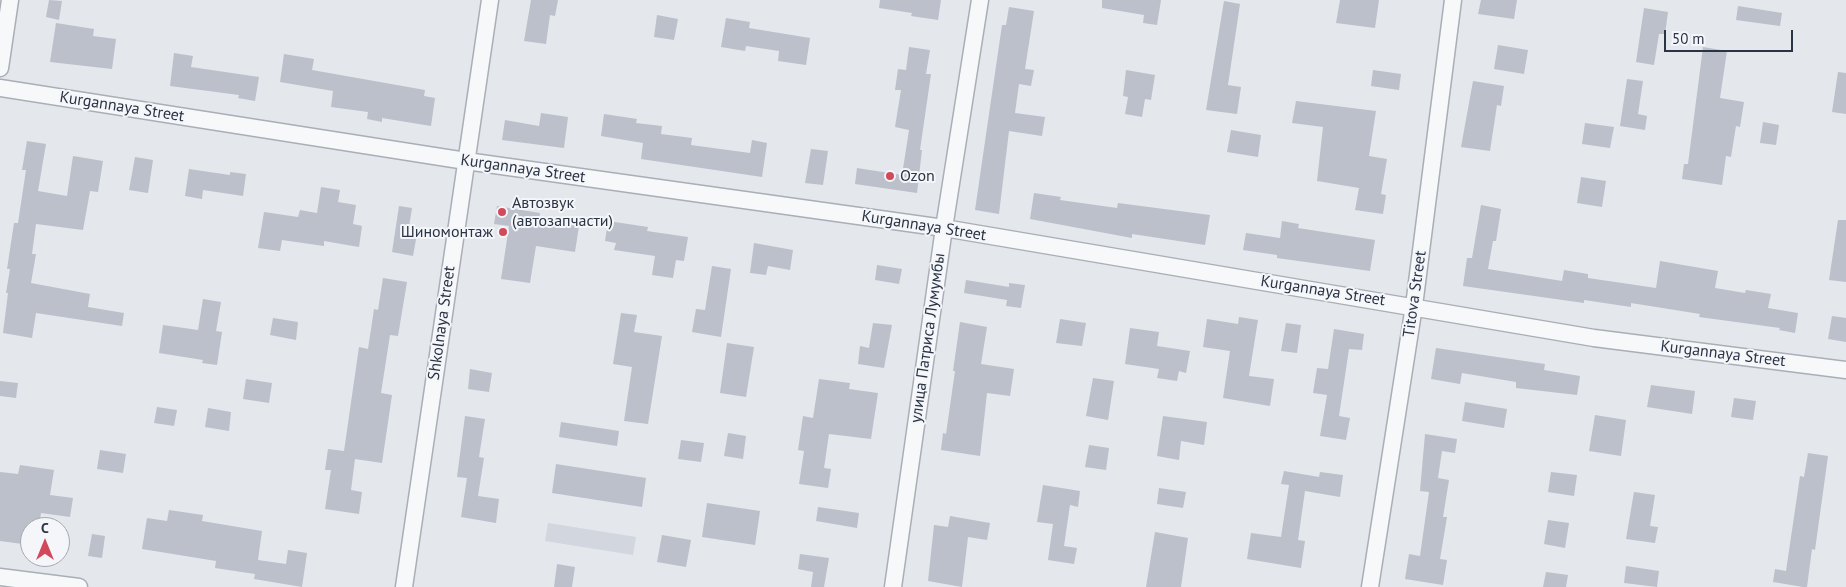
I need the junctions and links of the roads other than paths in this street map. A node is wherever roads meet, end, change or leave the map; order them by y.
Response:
1 (10, 0) edge
2 (490, 0) edge
3 (980, 0) edge
4 (1454, 0) edge
5 (0, 68) edge
6 (0, 88) edge
7 (466, 161) junction
8 (944, 228) junction
9 (1414, 306) junction
10 (1846, 370) edge
11 (0, 577) edge
12 (80, 587) edge
13 (404, 587) edge
14 (893, 587) edge
15 (1370, 587) edge

1 - 5 street
2 - 7 street, Shkolnaya Street
3 - 8 street, улица Патриса Лумумбы
4 - 9 street, Titova Street
6 - 7 street, Kurgannaya Street
7 - 8 street, Kurgannaya Street
7 - 13 street, Shkolnaya Street
8 - 9 street, Kurgannaya Street
8 - 14 street, улица Патриса Лумумбы
9 - 10 street, Kurgannaya Street
9 - 15 street, Titova Street
11 - 12 street

